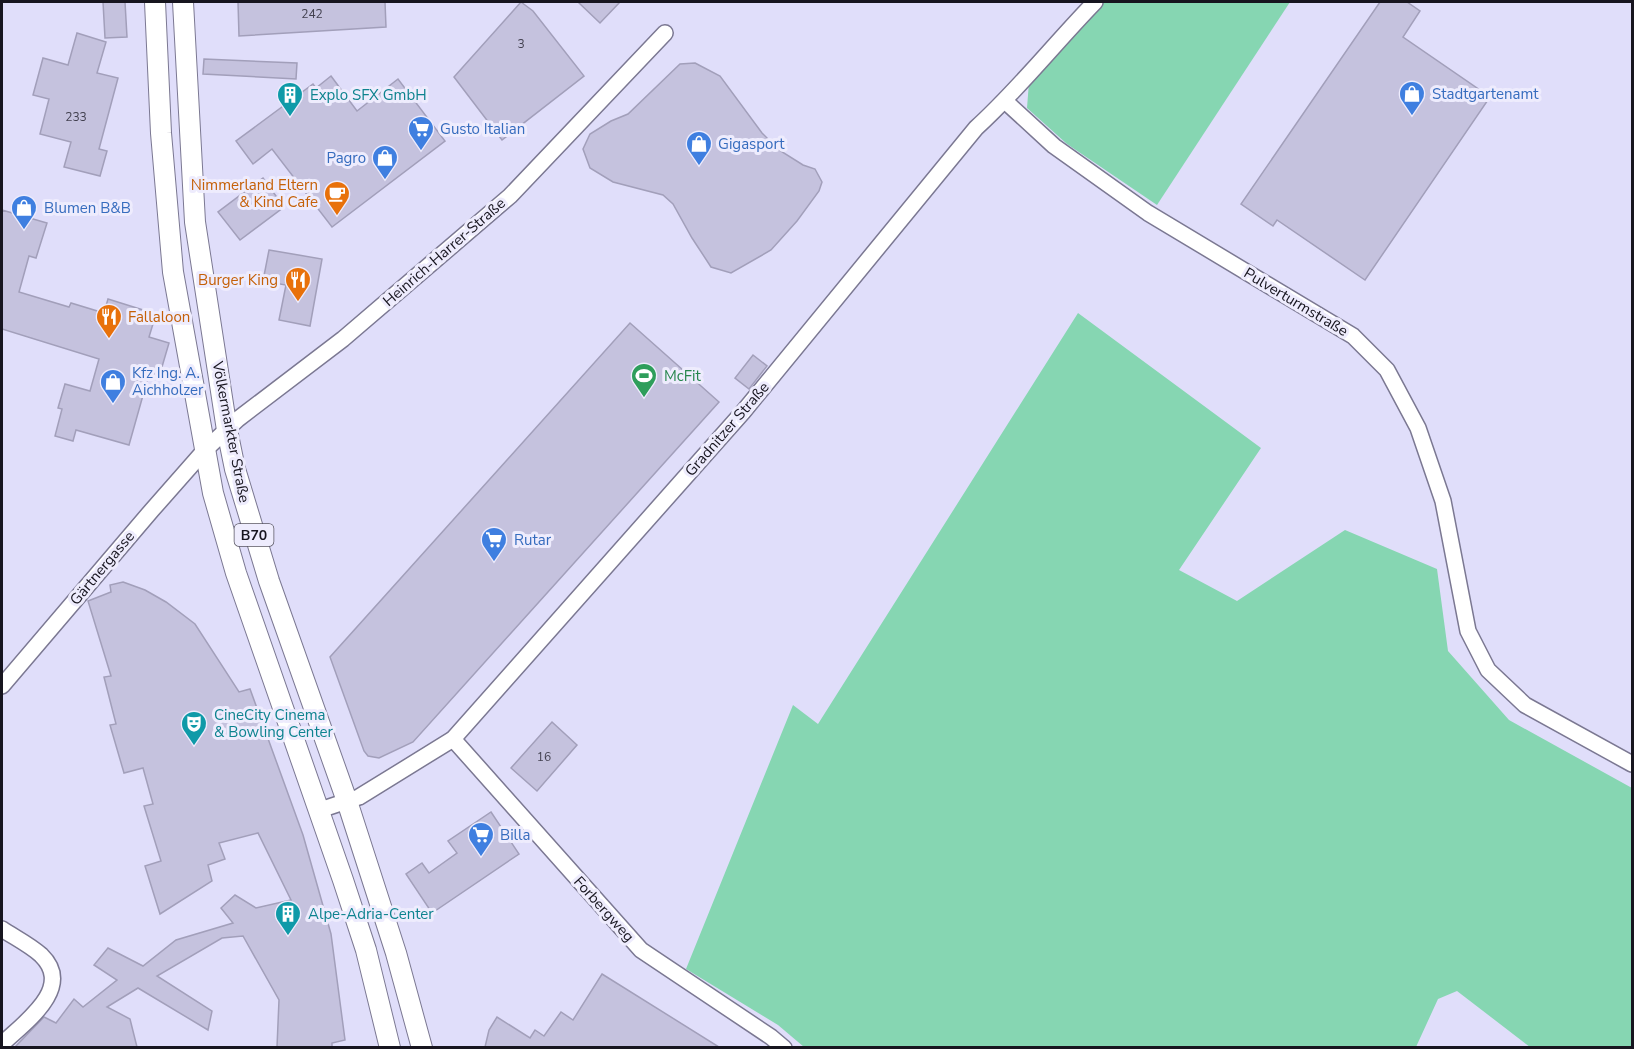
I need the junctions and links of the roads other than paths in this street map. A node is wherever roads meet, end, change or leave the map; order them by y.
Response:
1 (155, 2) edge
2 (183, 2) edge
3 (1095, 2) edge
4 (665, 33) dead end
5 (1005, 101) junction
6 (189, 131) junction
7 (161, 133) junction
8 (168, 222) junction
9 (195, 222) junction
10 (227, 430) junction
11 (204, 451) junction
12 (2, 686) edge
13 (453, 739) junction
14 (1632, 764) edge
15 (347, 801) junction
16 (320, 810) junction
17 (2, 929) edge
18 (2, 1044) edge
19 (390, 1047) edge
20 (422, 1047) edge
21 (784, 1047) edge

1 - 7 main road, Völkermarkter Straße / B70
2 - 6 main road, Völkermarkter Straße / B70
3 - 5 street, Gradnitzer Straße
4 - 10 street, Heinrich-Harrer-Straße
5 - 13 street, Gradnitzer Straße
5 - 14 street, Pulverturmstraße
6 - 7 main road
6 - 9 main road, Völkermarkter Straße / B70
7 - 8 main road, Völkermarkter Straße / B70
8 - 9 main road
8 - 11 main road, Völkermarkter Straße / B70
9 - 10 main road, Völkermarkter Straße / B70
10 - 11 street, Heinrich-Harrer-Straße
10 - 15 main road, Völkermarkter Straße / B70
11 - 12 street, Gärtnergasse
11 - 16 main road, Völkermarkter Straße / B70
13 - 15 street, Gradnitzer Straße
13 - 21 street, Forbergweg
15 - 16 street, Gradnitzer Straße
15 - 20 main road, Völkermarkter Straße / B70
16 - 19 main road, Völkermarkter Straße / B70
17 - 18 street

